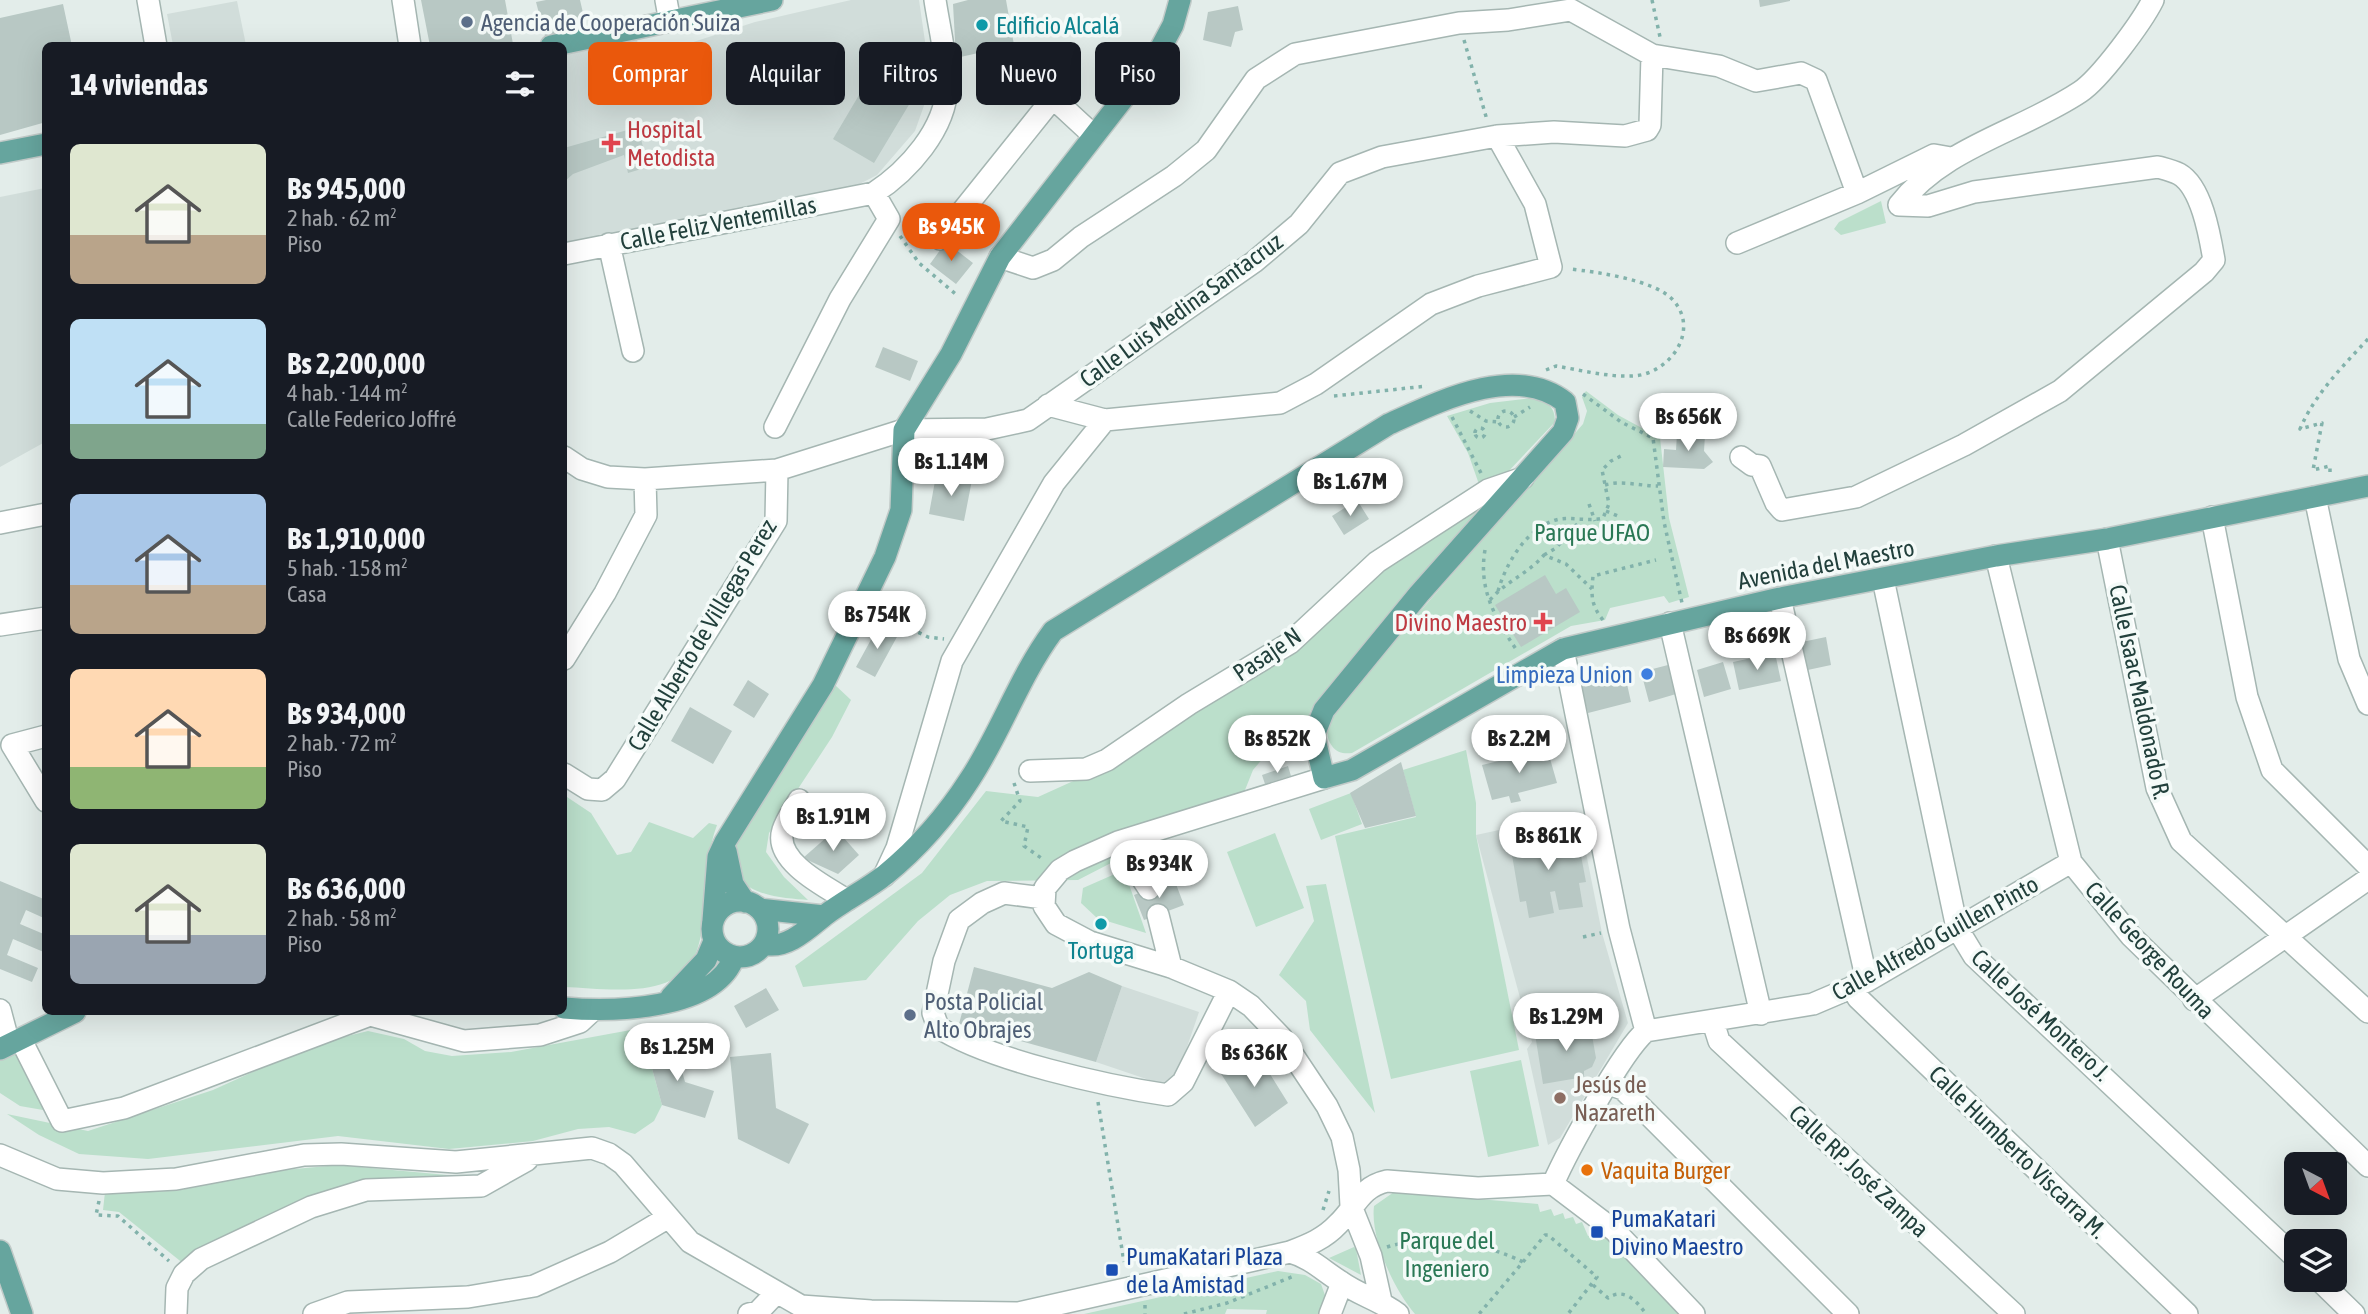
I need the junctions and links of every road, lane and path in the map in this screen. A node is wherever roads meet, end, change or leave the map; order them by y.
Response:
1 (148, 0) edge
2 (403, 0) edge
3 (666, 0) edge
4 (772, 0) edge
5 (935, 0) edge
6 (1180, 0) edge
7 (1653, 0) edge
8 (2153, 0) edge
9 (1564, 5) edge
10 (670, 22) junction
11 (1459, 23) junction
12 (155, 42) edge
13 (409, 42) edge
14 (567, 43) edge
15 (1658, 55) junction
16 (1093, 135) junction
17 (1497, 136) junction
18 (42, 145) edge
19 (0, 153) edge
20 (1953, 158) junction
21 (874, 193) junction
22 (1857, 193) junction
23 (889, 219) junction
24 (940, 240) dead end
25 (1737, 243) dead end
26 (609, 244) junction
27 (567, 253) edge
28 (1000, 257) junction
29 (1551, 267) junction
30 (973, 308) junction
31 (2368, 339) edge
32 (633, 351) dead end
33 (1544, 370) dead end
34 (1579, 390) dead end
35 (1321, 397) dead end
36 (1443, 400) junction
37 (1048, 405) junction
38 (1536, 405) dead end
39 (1468, 410) dead end
40 (1514, 417) junction
41 (1484, 419) junction
42 (1105, 421) junction
43 (1498, 422) junction
44 (775, 427) dead end
45 (1482, 428) dead end
46 (904, 430) junction
47 (1623, 455) dead end
48 (1741, 457) dead end
49 (567, 458) edge
50 (777, 470) junction
51 (1523, 478) junction
52 (645, 479) junction
53 (1605, 485) junction
54 (1658, 486) junction
55 (2322, 486) junction
56 (2368, 486) edge
57 (1488, 491) junction
58 (1589, 504) dead end
59 (1606, 511) junction
60 (42, 514) edge
61 (1618, 516) dead end
62 (2212, 517) junction
63 (1581, 520) junction
64 (1595, 521) junction
65 (0, 523) edge
66 (1479, 527) junction
67 (2107, 539) junction
68 (1544, 555) junction
69 (1996, 556) junction
70 (1656, 560) dead end
71 (1883, 579) junction
72 (1592, 589) junction
73 (1498, 591) junction
74 (1780, 598) junction
75 (1490, 600) junction
76 (863, 605) junction
77 (42, 619) edge
78 (1603, 621) dead end
79 (1678, 621) junction
80 (0, 625) edge
81 (963, 642) junction
82 (1563, 649) junction
83 (567, 654) edge
84 (1529, 670) junction
85 (2368, 705) edge
86 (42, 737) edge
87 (1030, 771) joint
88 (567, 776) edge
89 (1324, 778) junction
90 (42, 794) edge
91 (799, 800) dead end
92 (725, 842) junction
93 (1118, 842) junction
94 (1024, 846) dead end
95 (2071, 862) junction
96 (2368, 866) edge
97 (884, 876) junction
98 (2368, 879) edge
99 (1149, 889) dead end
100 (1043, 898) junction
101 (847, 900) junction
102 (752, 905) junction
103 (1158, 915) dead end
104 (824, 916) junction
105 (713, 920) junction
106 (1957, 928) junction
107 (1602, 933) dead end
108 (2285, 935) junction
109 (1583, 937) dead end
110 (714, 942) junction
111 (764, 944) junction
112 (734, 957) junction
113 (1171, 967) junction
114 (1860, 984) junction
115 (1229, 991) junction
116 (2194, 1000) junction
117 (666, 1001) junction
118 (567, 1008) edge
119 (0, 1010) edge
120 (593, 1010) junction
121 (2368, 1012) edge
122 (1761, 1014) junction
123 (69, 1015) edge
124 (1713, 1022) junction
125 (1647, 1031) junction
126 (10, 1045) edge
127 (1094, 1080) junction
128 (1609, 1084) junction
129 (0, 1155) edge
130 (531, 1157) junction
131 (2368, 1166) edge
132 (103, 1183) junction
133 (1553, 1184) junction
134 (1330, 1185) dead end
135 (1351, 1206) junction
136 (1318, 1215) dead end
137 (667, 1218) junction
138 (1381, 1238) dead end
139 (2284, 1247) edge
140 (0, 1251) edge
141 (1290, 1252) junction
142 (1124, 1262) dead end
143 (1523, 1262) junction
144 (184, 1274) junction
145 (1306, 1278) dead end
146 (1342, 1283) junction
147 (1593, 1285) junction
148 (2331, 1292) edge
149 (775, 1293) junction
150 (1381, 1301) junction
151 (1145, 1303) dead end
152 (1018, 1313) edge
153 (22, 1314) edge
154 (176, 1314) edge
155 (314, 1314) edge
156 (749, 1314) edge
157 (1145, 1314) edge
158 (1184, 1314) edge
159 (1330, 1314) edge
160 (1398, 1314) edge
161 (1479, 1314) edge
162 (1567, 1314) edge
163 (1646, 1314) edge
164 (1694, 1314) edge
165 (1848, 1314) edge
166 (2014, 1314) edge
167 (2187, 1314) edge
168 (2354, 1314) edge

1 - 12 street
2 - 13 street
3 - 10 street
4 - 10 main road
5 - 21 street
6 - 16 main road
7 - 15 path
8 - 20 street
9 - 11 street
9 - 15 street
10 - 14 main road
11 - 17 path
11 - 28 street
15 - 17 street, Calle Luis Medina Santacruz
15 - 22 street
16 - 24 street
16 - 28 main road
17 - 29 street
17 - 37 street, Calle Luis Medina Santacruz
18 - 19 main road
20 - 22 street
20 - 48 street
21 - 23 street
21 - 26 street, Calle Feliz Ventemillas
22 - 25 street
23 - 30 path
23 - 44 street
26 - 27 street, Calle Feliz Ventemillas
26 - 32 street
28 - 30 main road
29 - 33 path
29 - 42 street
30 - 46 main road
31 - 55 path
34 - 54 path
35 - 36 path
36 - 51 main road
36 - 57 path
36 - 97 main road
37 - 42 street
37 - 46 street, Calle Luis Medina Santacruz
38 - 40 path
39 - 41 path
40 - 43 path
40 - 43 path
41 - 43 path
41 - 45 path
42 - 81 street
46 - 50 street, Calle Luis Medina Santacruz
46 - 76 main road
47 - 53 path
49 - 52 street, Calle Luis Medina Santacruz
50 - 52 street, Calle Luis Medina Santacruz
50 - 88 street, Calle Alberto de Villegas Perez
51 - 57 street, Pasaje N
51 - 66 main road
52 - 83 street
53 - 54 path
53 - 59 path
54 - 79 path
55 - 56 main road, Avenida del Maestro
55 - 62 main road, Avenida del Maestro
55 - 85 street
57 - 87 street, Pasaje N
58 - 64 path
59 - 61 path
59 - 64 path
60 - 65 street
62 - 67 main road, Avenida del Maestro
62 - 96 street
63 - 64 path
63 - 68 path
63 - 73 path
66 - 75 path
66 - 89 main road
67 - 69 main road, Avenida del Maestro
67 - 108 street, Calle Isaac Maldonado R.
68 - 72 path
68 - 73 path
69 - 71 main road, Avenida del Maestro
69 - 95 street, Calle George Rouma
70 - 72 path
71 - 74 main road, Avenida del Maestro
71 - 106 street, Calle José Montero J.
72 - 78 path
73 - 75 path
74 - 79 main road, Avenida del Maestro
74 - 114 street, Calle Humberto Viscarra M.
75 - 84 path
76 - 81 path
76 - 92 main road
77 - 80 street
79 - 82 main road, Avenida del Maestro
79 - 122 street
81 - 97 street
82 - 84 main road, Avenida del Maestro
82 - 125 street
84 - 89 main road, Avenida del Maestro
86 - 90 street
87 - 94 path
89 - 93 street
91 - 101 street
92 - 102 main road
92 - 105 main road
93 - 99 street
93 - 100 street
95 - 106 street, Calle Alfredo Guillen Pinto
95 - 116 street, Calle George Rouma
97 - 101 main road
98 - 108 street
100 - 113 street
100 - 127 street
101 - 104 main road
102 - 104 main road
102 - 105 main road
102 - 111 main road
103 - 113 street
104 - 111 main road
105 - 110 main road
106 - 114 street, Calle Alfredo Guillen Pinto
106 - 139 street, Calle José Montero J.
107 - 109 path
108 - 116 street
108 - 121 street, Calle Isaac Maldonado R.
110 - 112 main road
110 - 117 main road
111 - 112 main road
112 - 117 main road
113 - 115 street
114 - 122 street, Calle Alfredo Guillen Pinto
114 - 167 street, Calle Humberto Viscarra M.
115 - 127 street
115 - 135 street
116 - 131 street, Calle George Rouma
117 - 120 main road
118 - 120 main road
119 - 126 street
120 - 126 street
122 - 124 street, Calle Alfredo Guillen Pinto
123 - 126 main road
124 - 125 street, Calle Alfredo Guillen Pinto
124 - 166 street, Calle RP. José Zampa
125 - 128 street
127 - 142 path
128 - 133 street
128 - 165 street
129 - 132 street
130 - 132 street
130 - 137 street
130 - 144 street
132 - 144 path
133 - 135 street
133 - 164 street
134 - 136 path
135 - 141 street
135 - 150 street
137 - 149 street
137 - 155 street
138 - 143 path
140 - 153 main road
141 - 146 street
141 - 152 street
143 - 147 path
143 - 161 path
144 - 154 street
145 - 158 path
146 - 150 street
146 - 159 street
147 - 162 path
147 - 163 path
148 - 168 street
149 - 152 street
149 - 156 street
150 - 160 street
151 - 157 path

